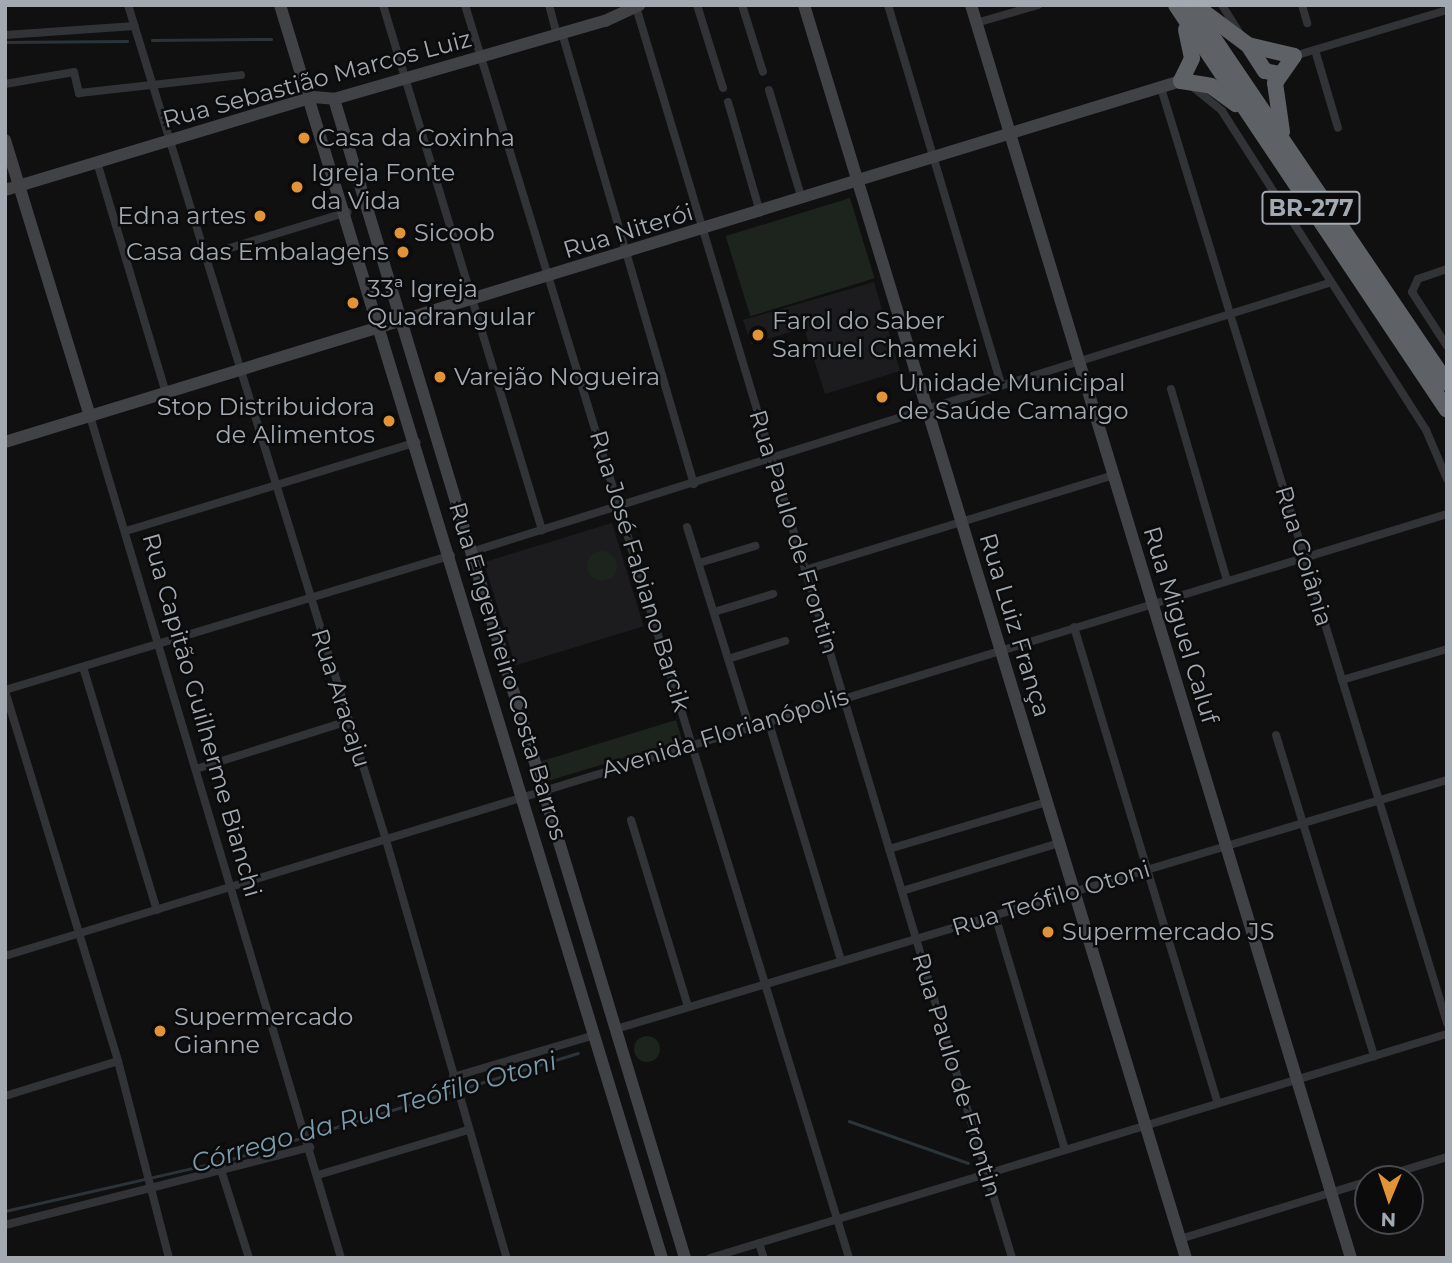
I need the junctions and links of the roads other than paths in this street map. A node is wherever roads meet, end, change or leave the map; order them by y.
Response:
1 (128, 5) edge
2 (281, 5) edge
3 (383, 5) edge
4 (465, 5) edge
5 (549, 5) edge
6 (697, 5) edge
7 (742, 5) edge
8 (804, 5) edge
9 (888, 5) edge
10 (971, 5) edge
11 (1038, 5) edge
12 (1196, 5) edge
13 (1222, 5) edge
14 (1302, 5) edge
15 (633, 7) edge
16 (1183, 8) edge
17 (1447, 10) edge
18 (976, 23) junction
19 (1307, 23) dead end
20 (135, 26) junction
21 (560, 34) junction
22 (5, 35) edge
23 (1248, 45) junction
24 (1315, 50) junction
25 (1267, 52) junction
26 (484, 56) junction
27 (1294, 56) junction
28 (763, 72) dead end
29 (1279, 74) junction
30 (241, 75) dead end
31 (405, 79) junction
32 (153, 80) junction
33 (1181, 81) junction
34 (5, 84) edge
35 (723, 88) dead end
36 (1161, 88) junction
37 (769, 90) dead end
38 (313, 97) junction
39 (334, 99) junction
40 (728, 102) dead end
41 (1248, 113) junction
42 (1338, 128) dead end
43 (1010, 135) junction
44 (173, 139) junction
45 (5, 141) edge
46 (1286, 148) junction
47 (934, 158) junction
48 (97, 162) junction
49 (858, 182) junction
50 (21, 186) junction
51 (5, 190) edge
52 (802, 199) junction
53 (348, 212) junction
54 (760, 212) junction
55 (703, 230) junction
56 (627, 254) junction
57 (206, 255) junction
58 (1447, 269) edge
59 (551, 277) junction
60 (1329, 283) junction
61 (473, 302) junction
62 (1230, 314) junction
63 (402, 324) junction
64 (382, 328) junction
65 (1444, 336) edge
66 (1447, 346) edge
67 (1079, 361) junction
68 (240, 371) junction
69 (1447, 383) edge
70 (1001, 385) junction
71 (1171, 389) dead end
72 (166, 393) junction
73 (927, 408) junction
74 (1447, 410) edge
75 (90, 416) junction
76 (5, 442) edge
77 (417, 443) junction
78 (772, 460) junction
79 (1113, 475) junction
80 (1447, 479) edge
81 (694, 484) junction
82 (274, 486) junction
83 (620, 506) junction
84 (1447, 513) edge
85 (961, 522) junction
86 (687, 527) dead end
87 (542, 530) junction
88 (126, 531) junction
89 (755, 546) dead end
90 (471, 552) junction
91 (451, 555) junction
92 (1304, 557) junction
93 (699, 564) junction
94 (805, 570) junction
95 (1227, 580) junction
96 (773, 594) dead end
97 (309, 598) junction
98 (1152, 603) junction
99 (713, 612) junction
100 (1074, 627) junction
101 (785, 641) dead end
102 (158, 644) junction
103 (1000, 649) junction
104 (1447, 649) edge
105 (728, 659) junction
106 (83, 667) junction
107 (1342, 680) junction
108 (5, 691) edge
109 (843, 697) junction
110 (768, 720) junction
111 (348, 721) junction
112 (749, 726) junction
113 (1276, 735) dead end
114 (692, 743) junction
115 (196, 769) junction
116 (1447, 780) edge
117 (543, 788) junction
118 (524, 798) junction
119 (1379, 801) junction
120 (1047, 802) junction
121 (631, 820) dead end
122 (1303, 823) junction
123 (386, 840) junction
124 (1059, 843) junction
125 (1226, 846) junction
126 (889, 849) junction
127 (1147, 870) junction
128 (231, 887) junction
129 (902, 891) junction
130 (1074, 892) junction
131 (157, 910) junction
132 (995, 915) junction
133 (79, 934) junction
134 (916, 939) junction
135 (5, 956) edge
136 (841, 961) junction
137 (765, 984) junction
138 (688, 1007) junction
139 (1447, 1023) edge
140 (616, 1029) junction
141 (1447, 1034) edge
142 (595, 1035) junction
143 (1374, 1056) junction
144 (118, 1061) junction
145 (1297, 1079) junction
146 (454, 1081) junction
147 (5, 1096) edge
148 (1218, 1103) junction
149 (1146, 1125) junction
150 (468, 1130) junction
151 (309, 1144) junction
152 (1065, 1150) junction
153 (1447, 1157) edge
154 (1421, 1165) edge
155 (222, 1173) junction
156 (987, 1174) junction
157 (318, 1175) junction
158 (1354, 1186) edge
159 (148, 1188) junction
160 (1331, 1193) junction
161 (837, 1219) junction
162 (5, 1224) edge
163 (1180, 1239) junction
164 (759, 1243) junction
165 (169, 1258) edge
166 (249, 1258) edge
167 (341, 1258) edge
168 (507, 1258) edge
169 (662, 1258) edge
170 (685, 1258) edge
171 (710, 1258) edge
172 (764, 1258) edge
173 (849, 1258) edge
174 (1012, 1258) edge
175 (1186, 1258) edge
176 (1351, 1258) edge

1 - 20 street, Rua Aracaju
2 - 38 street, Rua Engenheiro Costa Barros
3 - 31 street
4 - 26 street, Rua José Fabiano Barcik
5 - 21 street
6 - 35 street
7 - 28 street
8 - 49 street, Rua Luiz França
9 - 47 street
10 - 18 street, Rua Miguel Caluf
11 - 18 street
12 - 23 highway
13 - 23 street
14 - 19 street
15 - 21 street, Rua Sebastião Marcos Luiz
15 - 55 street, Rua Paulo de Frontin
16 - 33 highway
16 - 41 highway, BR-277
16 - 46 highway, BR-277
17 - 24 street
18 - 43 street, Rua Miguel Caluf
20 - 22 street
20 - 32 street, Rua Aracaju
21 - 26 street, Rua Sebastião Marcos Luiz
21 - 56 street
23 - 25 highway
23 - 29 highway
24 - 27 street
24 - 42 street
25 - 27 highway
25 - 29 highway
26 - 31 street, Rua Sebastião Marcos Luiz
26 - 59 street, Rua José Fabiano Barcik
27 - 29 highway
29 - 46 highway
30 - 32 street
31 - 39 street, Rua Sebastião Marcos Luiz
31 - 61 street
32 - 34 street
32 - 44 street, Rua Aracaju
33 - 36 street, Rua Niterói
33 - 41 highway
33 - 60 street
36 - 43 street, Rua Niterói
36 - 62 street, Rua Goiânia
37 - 52 street
38 - 39 street, Rua Sebastião Marcos Luiz
38 - 44 street, Rua Sebastião Marcos Luiz
38 - 53 street, Rua Engenheiro Costa Barros
39 - 63 street, Rua Engenheiro Costa Barros
40 - 54 street
41 - 74 highway, BR-277
43 - 47 street, Rua Niterói
43 - 67 street, Rua Miguel Caluf
44 - 48 street, Rua Sebastião Marcos Luiz
44 - 57 street, Rua Aracaju
45 - 50 street, Rua Capitão Guilherme Bianchi
46 - 69 highway, BR-277
47 - 49 street, Rua Niterói
47 - 70 street
48 - 50 street, Rua Sebastião Marcos Luiz
48 - 72 street
49 - 52 street, Rua Niterói
49 - 73 street, Rua Luiz França
50 - 51 street, Rua Sebastião Marcos Luiz
50 - 75 street, Rua Capitão Guilherme Bianchi
52 - 54 street, Rua Niterói
53 - 57 street
53 - 64 street, Rua Engenheiro Costa Barros
54 - 55 street, Rua Niterói
55 - 56 street, Rua Niterói
55 - 78 street, Rua Paulo de Frontin
56 - 59 street, Rua Niterói
56 - 81 street
57 - 68 street, Rua Aracaju
58 - 65 street
59 - 61 street, Rua Niterói
59 - 83 street, Rua José Fabiano Barcik
60 - 62 street
60 - 80 street
61 - 63 street, Rua Niterói
61 - 87 street
62 - 67 street
62 - 92 street, Rua Goiânia
63 - 64 street, Rua Niterói
63 - 90 street, Rua Engenheiro Costa Barros
64 - 68 street, Rua Niterói
64 - 77 street, Rua Engenheiro Costa Barros
65 - 66 street
67 - 70 street
67 - 79 street, Rua Miguel Caluf
68 - 72 street, Rua Niterói
68 - 82 street, Rua Aracaju
70 - 73 street
71 - 95 street
72 - 75 street, Rua Niterói
73 - 78 street
73 - 85 street, Rua Luiz França
75 - 76 street, Rua Niterói
75 - 88 street, Rua Capitão Guilherme Bianchi
77 - 82 street
77 - 91 street, Rua Engenheiro Costa Barros
78 - 81 street
78 - 94 street, Rua Paulo de Frontin
79 - 85 street
79 - 98 street, Rua Miguel Caluf
81 - 83 street
82 - 88 street
82 - 97 street, Rua Aracaju
83 - 87 street
83 - 114 street, Rua José Fabiano Barcik
84 - 92 street, Avenida Florianópolis
85 - 94 street
85 - 103 street, Rua Luiz França
86 - 93 street
87 - 90 street
88 - 102 street, Rua Capitão Guilherme Bianchi
89 - 93 street
90 - 117 street, Rua Engenheiro Costa Barros
91 - 97 street
91 - 118 street, Rua Engenheiro Costa Barros
92 - 95 street, Avenida Florianópolis
92 - 107 street, Rua Goiânia
93 - 99 street
94 - 109 street, Rua Paulo de Frontin
95 - 98 street, Avenida Florianópolis
96 - 99 street
97 - 102 street
97 - 111 street, Rua Aracaju
98 - 100 street, Avenida Florianópolis
98 - 125 street, Rua Miguel Caluf
99 - 105 street
100 - 103 street, Avenida Florianópolis
100 - 127 street
101 - 105 street
102 - 106 street
102 - 115 street, Rua Capitão Guilherme Bianchi
103 - 109 street, Avenida Florianópolis
103 - 120 street, Rua Luiz França
104 - 107 street
105 - 112 street
106 - 108 street
106 - 131 street
107 - 119 street, Rua Goiânia
108 - 133 street
109 - 110 street, Avenida Florianópolis
109 - 126 street, Rua Paulo de Frontin
110 - 112 street, Avenida Florianópolis
110 - 136 street
111 - 115 street
111 - 123 street, Rua Aracaju
112 - 114 street, Avenida Florianópolis
113 - 122 street
114 - 117 street, Avenida Florianópolis
114 - 137 street, Rua José Fabiano Barcik
115 - 128 street, Rua Capitão Guilherme Bianchi
116 - 119 street, Rua Teófilo Otoni
117 - 118 street, Avenida Florianópolis
117 - 140 street, Rua Engenheiro Costa Barros
118 - 123 street, Avenida Florianópolis
118 - 142 street, Rua Engenheiro Costa Barros
119 - 122 street, Rua Teófilo Otoni
119 - 139 street, Rua Goiânia
120 - 124 street, Rua Luiz França
120 - 126 street
121 - 138 street
122 - 125 street, Rua Teófilo Otoni
122 - 143 street
123 - 128 street, Avenida Florianópolis
123 - 146 street, Rua Aracaju
124 - 129 street
124 - 130 street, Rua Luiz França
125 - 127 street, Rua Teófilo Otoni
125 - 145 street, Rua Miguel Caluf
126 - 129 street, Rua Paulo de Frontin
127 - 130 street, Rua Teófilo Otoni
127 - 148 street
128 - 131 street, Avenida Florianópolis
128 - 151 street, Rua Capitão Guilherme Bianchi
129 - 134 street, Rua Paulo de Frontin
130 - 132 street, Rua Teófilo Otoni
130 - 149 street, Rua Luiz França
131 - 133 street, Avenida Florianópolis
132 - 134 street, Rua Teófilo Otoni
132 - 152 street
133 - 135 street, Avenida Florianópolis
133 - 144 street
134 - 136 street, Rua Teófilo Otoni
134 - 156 street, Rua Paulo de Frontin
136 - 137 street, Rua Teófilo Otoni
137 - 138 street, Rua Teófilo Otoni
137 - 161 street, Rua José Fabiano Barcik
138 - 140 street, Rua Teófilo Otoni
140 - 170 street, Rua Engenheiro Costa Barros
141 - 143 street
142 - 146 street
142 - 169 street, Rua Engenheiro Costa Barros
143 - 145 street
144 - 147 street
144 - 159 street
145 - 148 street
145 - 160 street, Rua Miguel Caluf
146 - 150 street, Rua Aracaju
148 - 149 street
149 - 152 street
149 - 163 street, Rua Luiz França
150 - 157 street
150 - 168 street, Rua Aracaju
151 - 155 street
151 - 157 street, Rua Capitão Guilherme Bianchi
152 - 156 street
153 - 154 street
155 - 159 street
155 - 166 street
156 - 161 street
156 - 174 street, Rua Paulo de Frontin
157 - 167 street, Rua Capitão Guilherme Bianchi
158 - 160 street
159 - 162 street
159 - 165 street
160 - 163 street
160 - 176 street, Rua Miguel Caluf
161 - 164 street
161 - 173 street, Rua José Fabiano Barcik
163 - 175 street, Rua Luiz França
164 - 171 street
164 - 172 street

